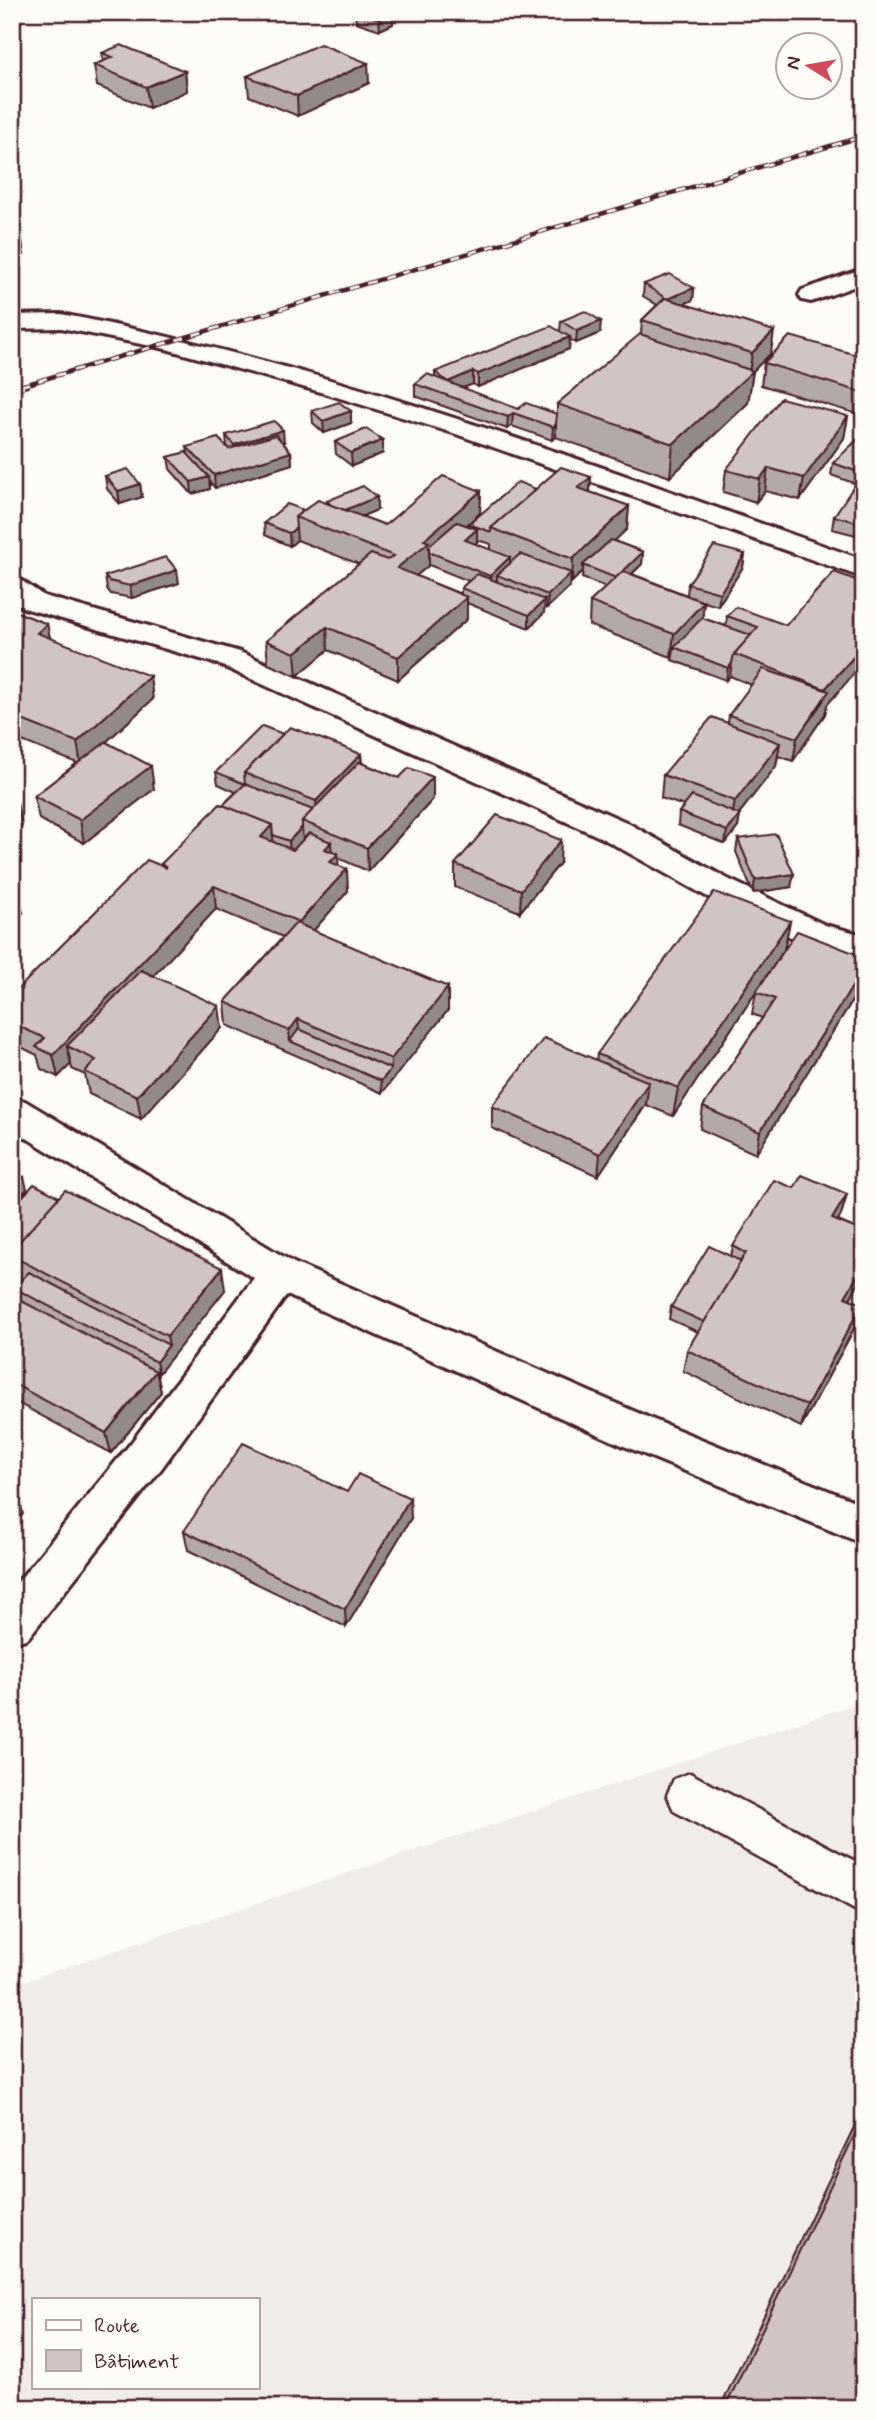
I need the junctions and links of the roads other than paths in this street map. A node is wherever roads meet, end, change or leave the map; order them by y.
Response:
1 (864, 275) edge
2 (811, 295) dead end
3 (12, 322) edge
4 (864, 570) edge
5 (12, 587) edge
6 (864, 947) edge
7 (12, 1111) edge
8 (281, 1274) junction
9 (864, 1525) edge
10 (12, 1623) edge
11 (690, 1795) dead end
12 (864, 1892) edge

1 - 2 street
3 - 4 street
5 - 6 street
7 - 8 street
8 - 9 street
8 - 10 street
11 - 12 lane

